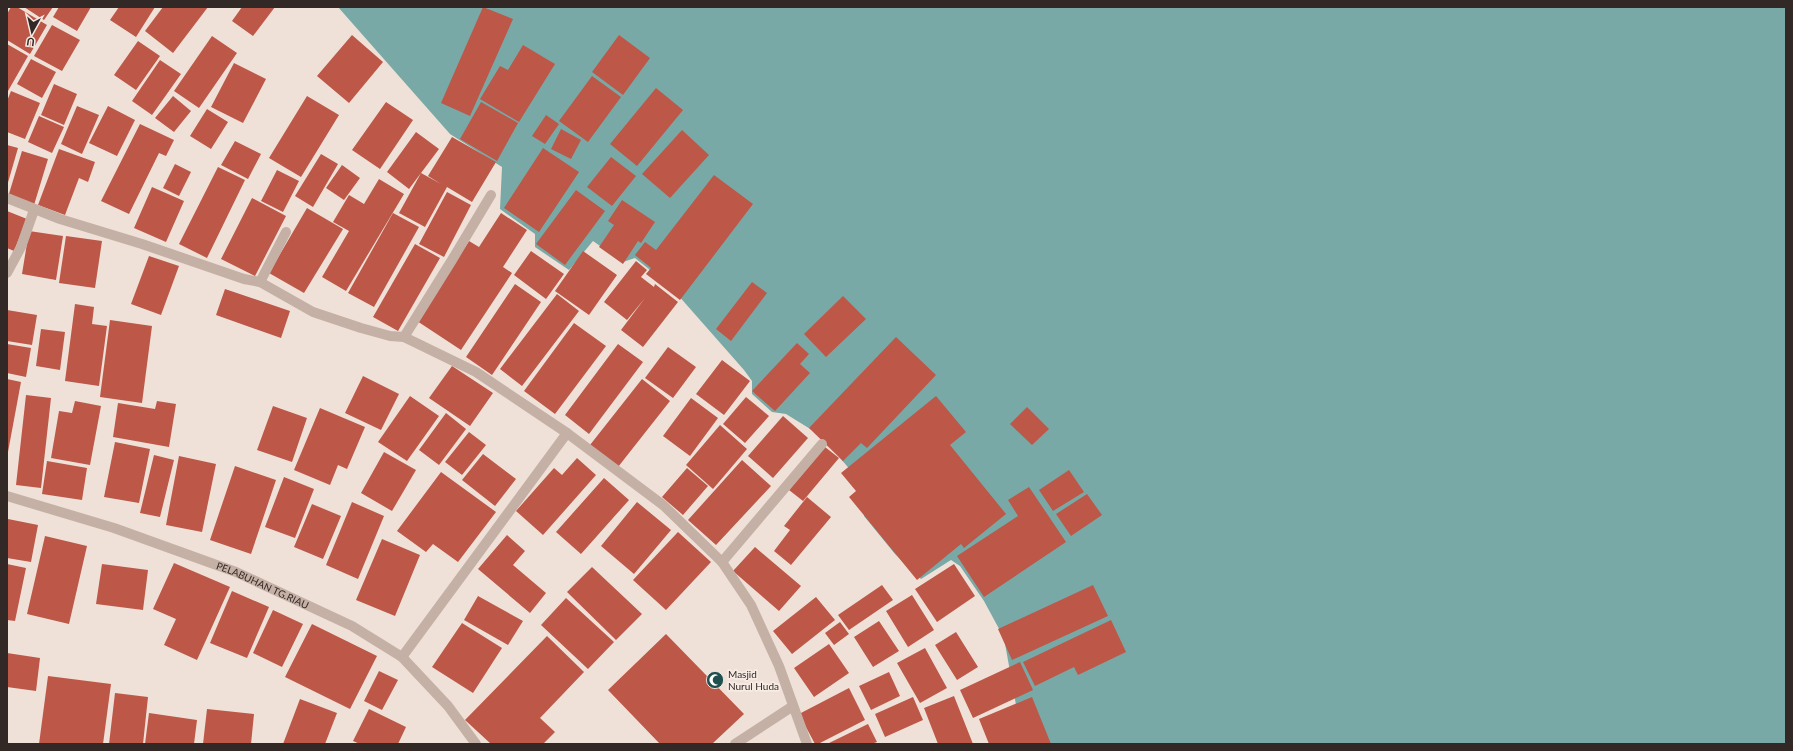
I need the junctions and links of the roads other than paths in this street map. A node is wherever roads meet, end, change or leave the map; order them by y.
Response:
1 (491, 195) dead end
2 (7, 198) edge
3 (34, 210) junction
4 (286, 232) dead end
5 (7, 273) edge
6 (260, 282) junction
7 (404, 337) junction
8 (567, 433) junction
9 (822, 444) dead end
10 (7, 496) edge
11 (722, 562) junction
12 (402, 657) junction
13 (793, 706) junction
14 (476, 744) edge
15 (735, 744) edge
16 (807, 744) edge

1 - 7 street
2 - 3 street
3 - 5 street
3 - 6 street
4 - 6 street
6 - 7 street
7 - 8 street
8 - 11 street
8 - 12 street
9 - 11 street
10 - 12 street, PELABUHAN TG.RIAU
11 - 13 street
12 - 14 street, PELABUHAN TG.RIAU
13 - 15 street
13 - 16 street

